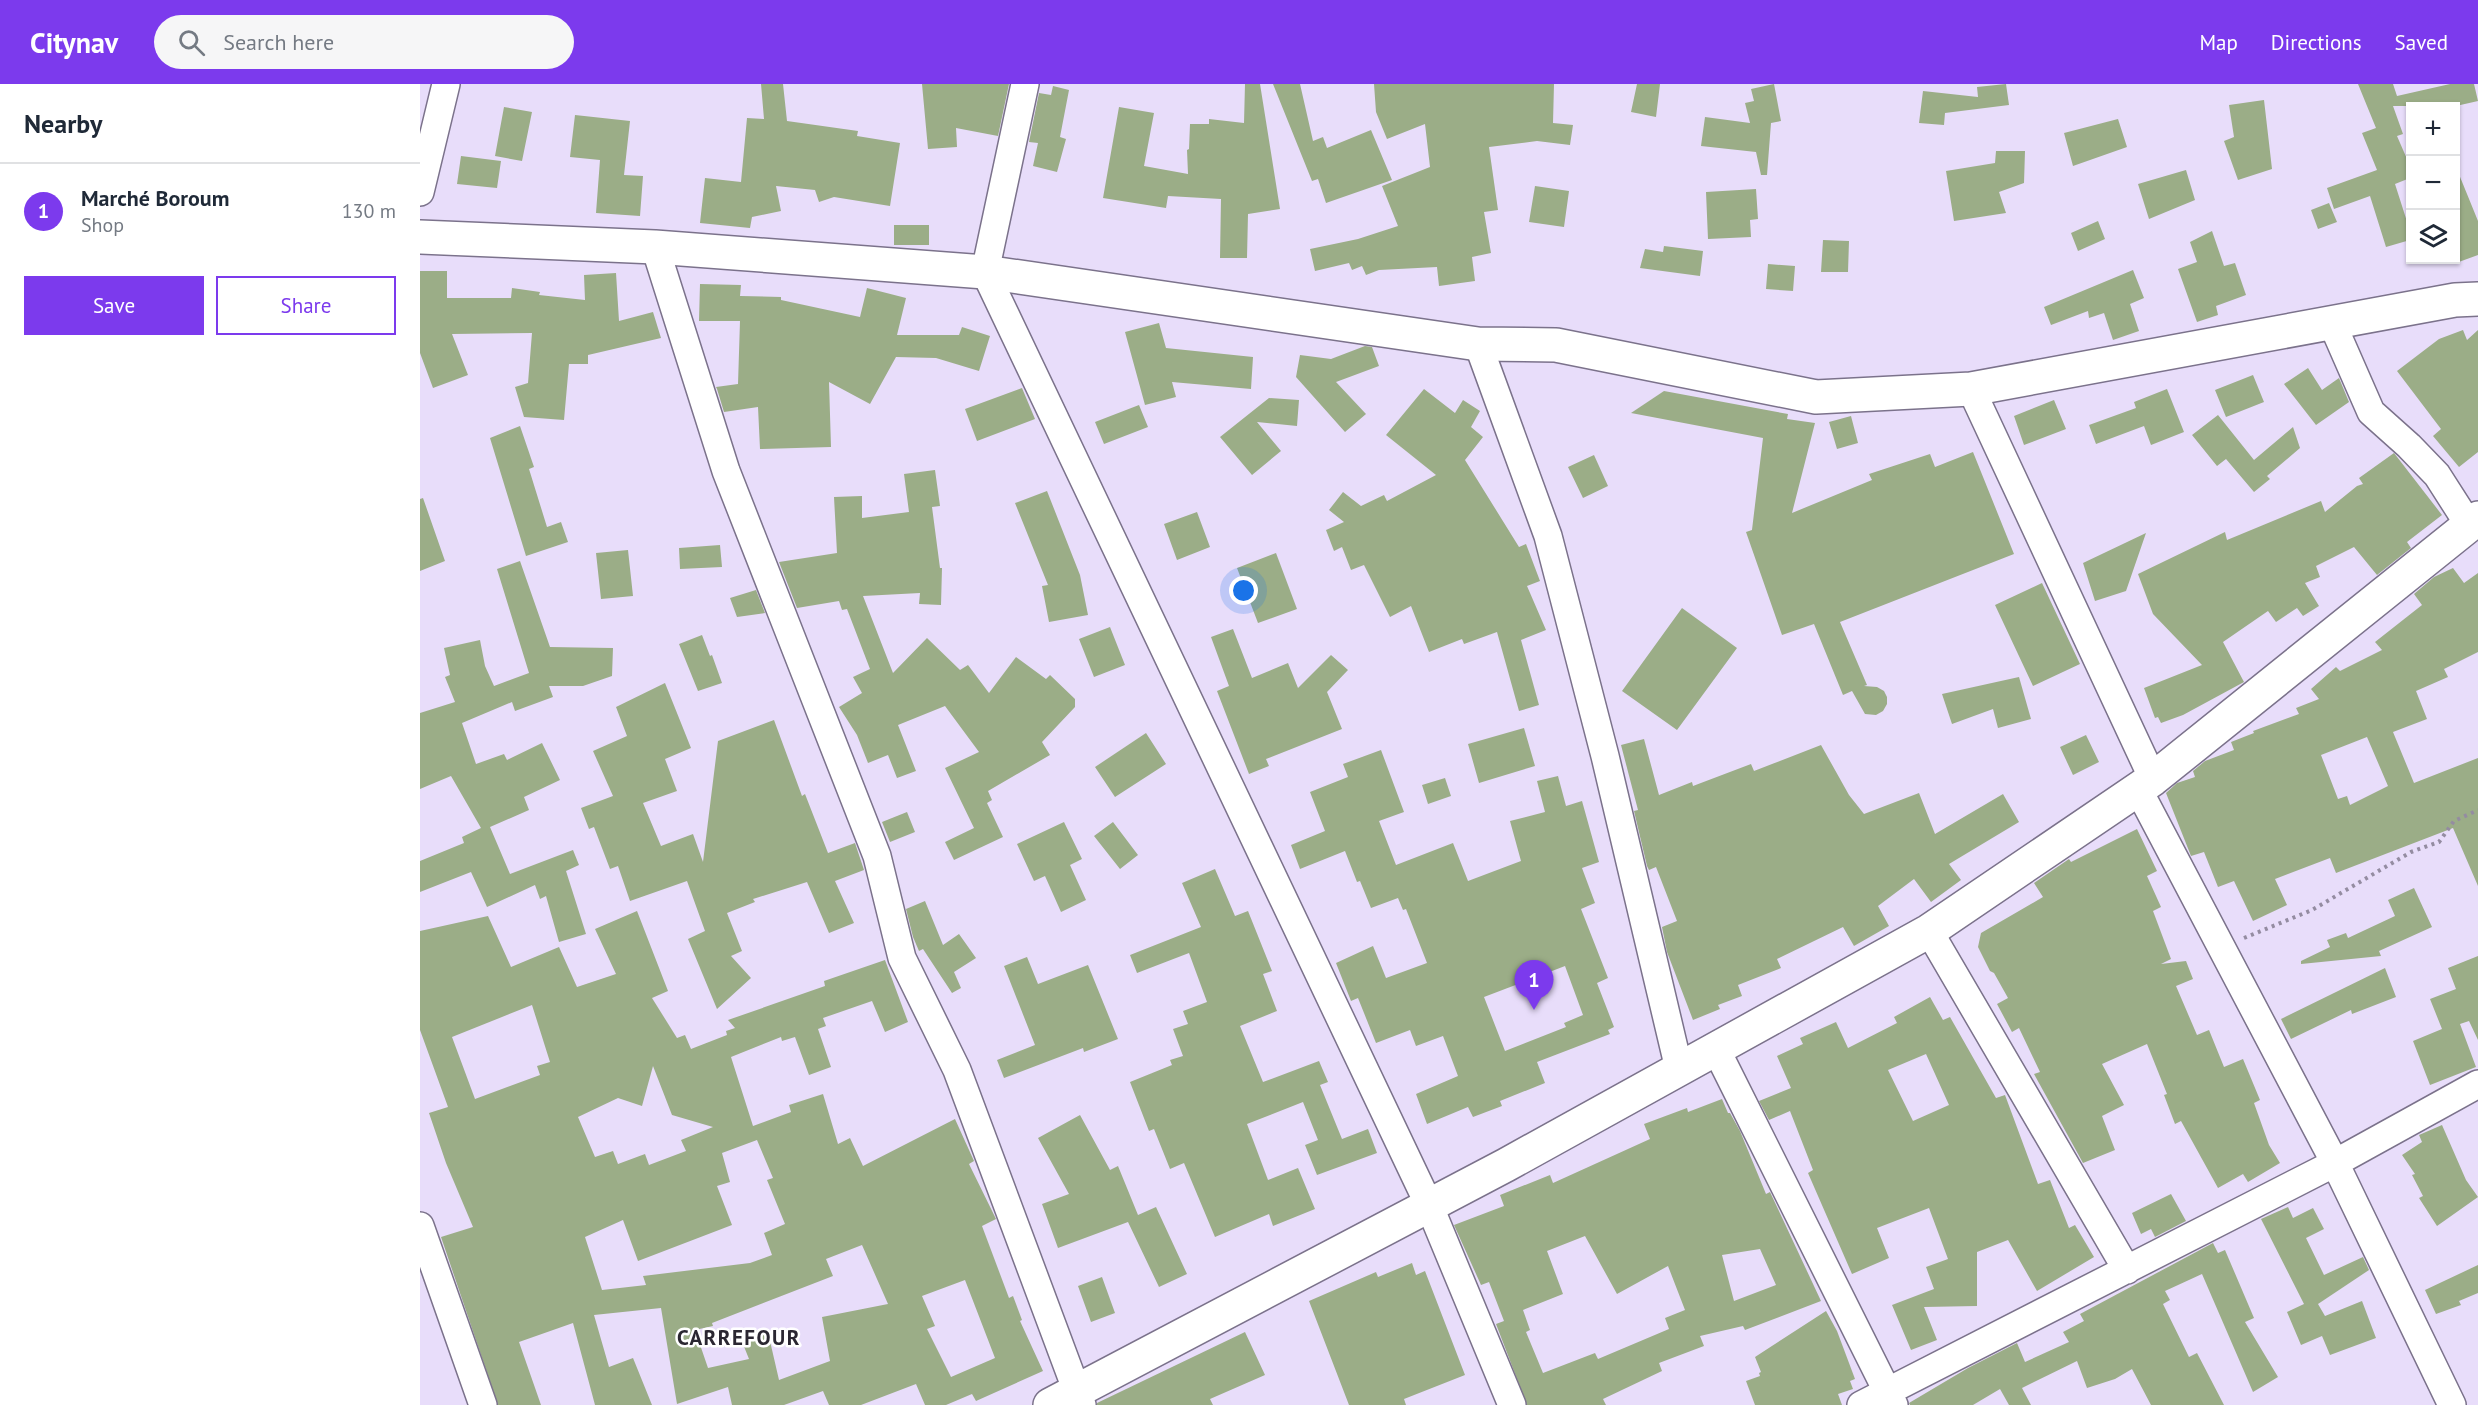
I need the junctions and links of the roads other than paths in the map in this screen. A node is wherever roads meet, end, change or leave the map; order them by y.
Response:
1 (446, 84) edge
2 (1025, 84) edge
3 (420, 192) edge
4 (420, 237) edge
5 (655, 247) junction
6 (985, 272) junction
7 (2478, 299) edge
8 (2332, 323) junction
9 (1478, 344) junction
10 (1971, 389) junction
11 (2474, 521) edge
12 (2146, 784) junction
13 (1929, 932) junction
14 (1716, 1049) junction
15 (1679, 1069) junction
16 (2478, 1084) edge
17 (2335, 1163) junction
18 (1429, 1205) junction
19 (420, 1227) edge
20 (2127, 1270) junction
21 (1890, 1398) edge
22 (1070, 1401) edge
23 (483, 1405) edge
24 (1512, 1405) edge
25 (1861, 1405) edge
26 (2452, 1405) edge

1 - 3 street
2 - 6 street
4 - 5 street
5 - 6 street
5 - 22 street
6 - 9 street
6 - 18 street
7 - 8 street
8 - 10 street
8 - 11 street
9 - 10 street
9 - 15 street
10 - 12 street
11 - 12 street
12 - 13 street
12 - 17 street
13 - 14 street
13 - 20 street
14 - 15 street
14 - 21 street
15 - 18 street
16 - 17 street
17 - 20 street
17 - 26 street
18 - 22 street
18 - 24 street
19 - 23 street
20 - 21 street
21 - 25 street

